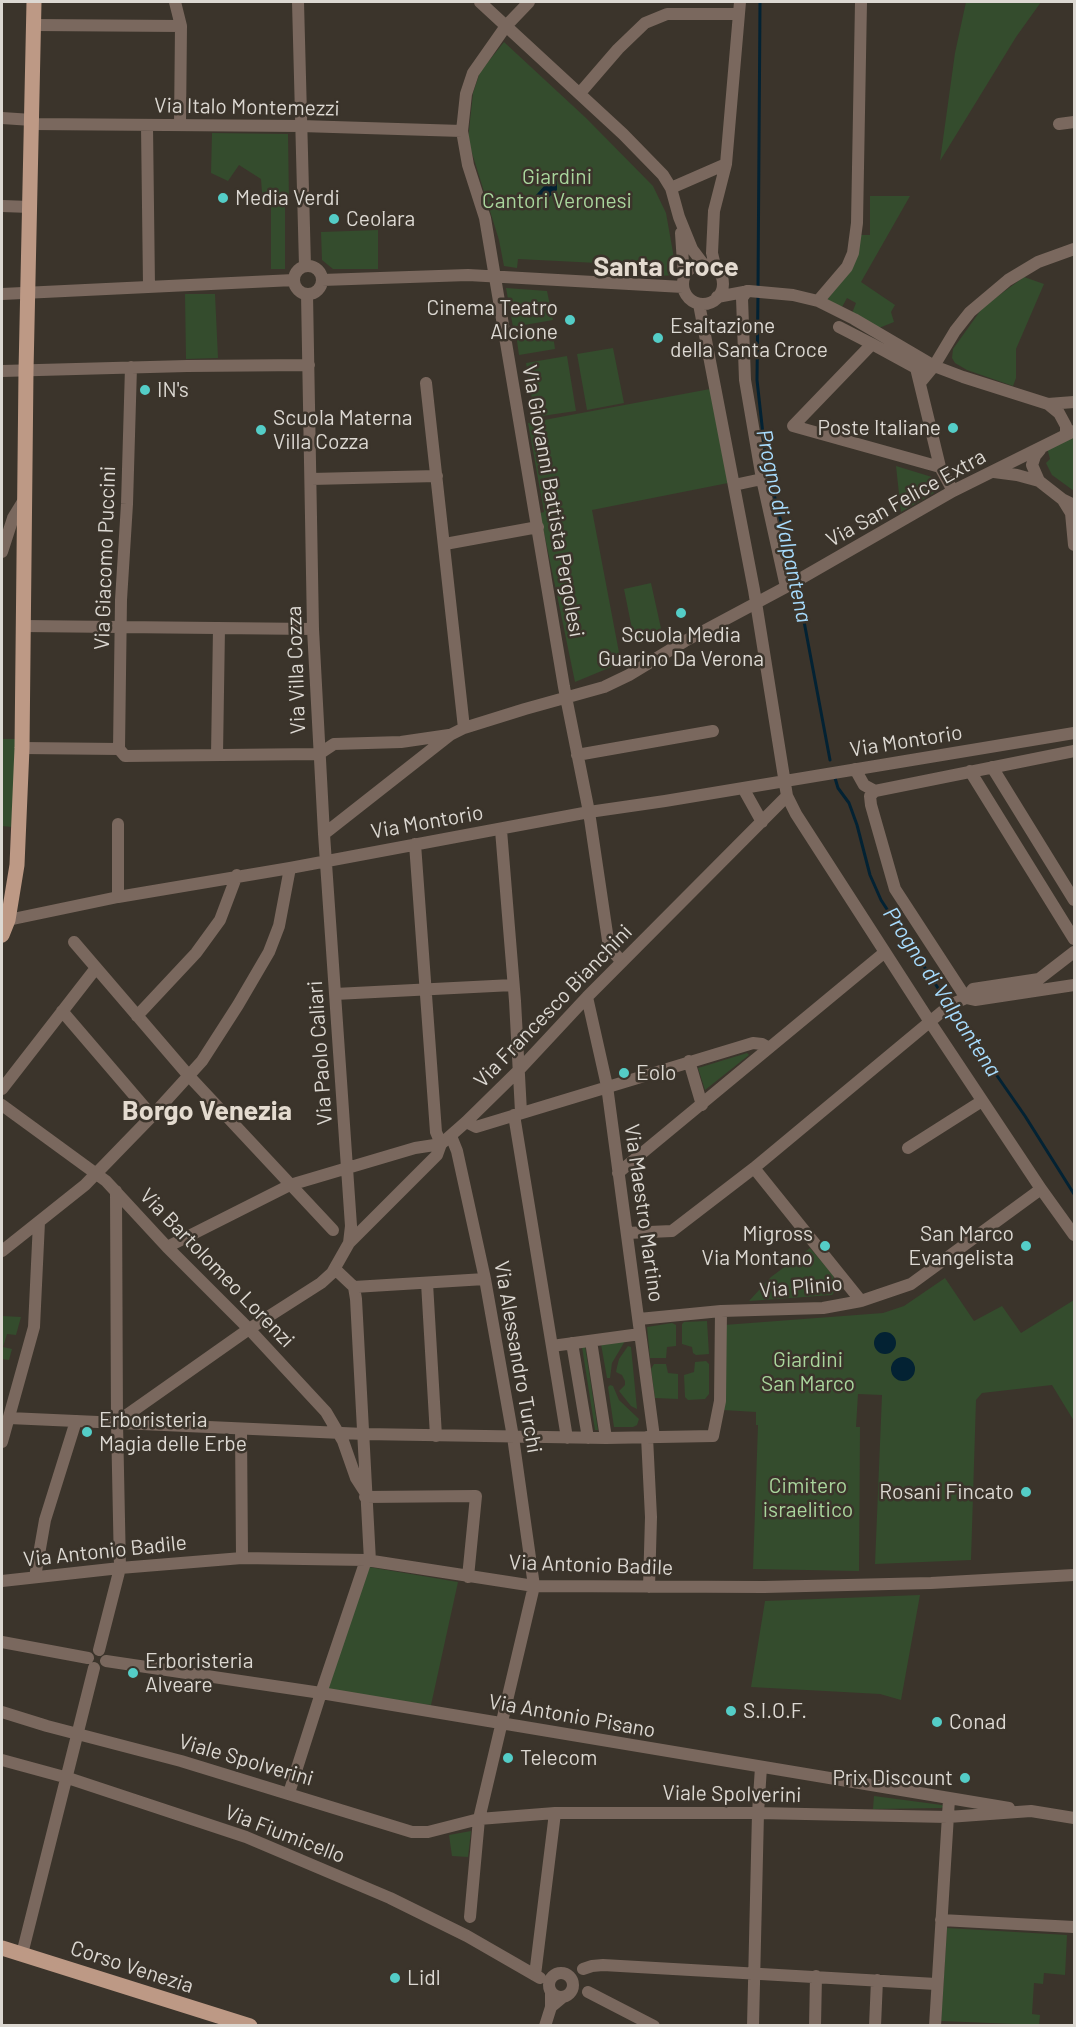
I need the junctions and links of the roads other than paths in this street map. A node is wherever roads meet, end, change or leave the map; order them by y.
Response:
1 (34, 2) edge
2 (175, 2) edge
3 (298, 2) edge
4 (480, 2) edge
5 (529, 2) edge
6 (861, 2) edge
7 (740, 8) edge
8 (34, 25) junction
9 (181, 26) junction
10 (506, 26) junction
11 (580, 93) junction
12 (2, 118) edge
13 (32, 122) junction
14 (1074, 122) edge
15 (180, 124) junction
16 (1059, 124) dead end
17 (147, 126) junction
18 (301, 126) junction
19 (462, 131) junction
20 (726, 164) junction
21 (671, 188) junction
22 (2, 206) edge
23 (30, 207) junction
24 (679, 217) junction
25 (1074, 249) edge
26 (704, 265) junction
27 (305, 266) junction
28 (719, 274) junction
29 (494, 276) junction
30 (294, 280) junction
31 (322, 280) junction
32 (683, 282) junction
33 (149, 286) junction
34 (748, 291) junction
35 (28, 292) junction
36 (2, 294) edge
37 (308, 294) junction
38 (717, 297) junction
39 (818, 301) junction
40 (699, 304) junction
41 (839, 327) dead end
42 (872, 344) junction
43 (309, 365) junction
44 (934, 366) junction
45 (131, 368) junction
46 (916, 368) junction
47 (2, 371) edge
48 (26, 371) junction
49 (426, 383) dead end
50 (920, 384) junction
51 (1074, 402) edge
52 (1048, 404) junction
53 (1070, 432) edge
54 (1040, 449) junction
55 (940, 467) junction
56 (993, 472) junction
57 (437, 476) junction
58 (311, 479) junction
59 (762, 479) junction
60 (1039, 481) junction
61 (734, 485) junction
62 (953, 491) junction
63 (1062, 499) junction
64 (24, 500) junction
65 (1074, 505) edge
66 (538, 527) junction
67 (445, 544) junction
68 (1074, 546) edge
69 (2, 552) edge
70 (787, 586) junction
71 (756, 603) junction
72 (23, 626) junction
73 (121, 626) junction
74 (219, 628) junction
75 (313, 629) junction
76 (566, 696) junction
77 (464, 728) junction
78 (713, 731) dead end
79 (1074, 733) edge
80 (450, 735) junction
81 (401, 742) junction
82 (22, 748) junction
83 (119, 749) junction
84 (1074, 751) edge
85 (319, 754) junction
86 (217, 755) junction
87 (424, 755) junction
88 (578, 755) junction
89 (992, 767) junction
90 (855, 769) junction
91 (970, 771) junction
92 (785, 781) junction
93 (743, 788) junction
94 (875, 791) junction
95 (787, 796) junction
96 (589, 812) junction
97 (762, 822) junction
98 (118, 824) dead end
99 (501, 830) junction
100 (324, 834) junction
101 (415, 844) junction
102 (326, 860) junction
103 (290, 868) junction
104 (237, 875) junction
105 (118, 897) junction
106 (1074, 900) edge
107 (8, 920) junction
108 (2, 935) edge
109 (1074, 939) edge
110 (74, 942) dead end
111 (885, 952) junction
112 (1074, 952) edge
113 (622, 962) junction
114 (96, 968) junction
115 (513, 985) junction
116 (1074, 985) edge
117 (425, 990) junction
118 (335, 994) junction
119 (586, 997) junction
120 (966, 998) junction
121 (62, 1011) junction
122 (137, 1016) junction
123 (930, 1022) junction
124 (769, 1048) junction
125 (689, 1061) junction
126 (518, 1071) junction
127 (189, 1076) junction
128 (607, 1086) junction
129 (2, 1089) edge
130 (982, 1101) junction
131 (2, 1105) edge
132 (702, 1105) junction
133 (518, 1114) junction
134 (152, 1116) junction
135 (466, 1122) junction
136 (451, 1136) junction
137 (441, 1144) junction
138 (908, 1148) dead end
139 (347, 1168) junction
140 (754, 1168) junction
141 (97, 1173) junction
142 (618, 1173) junction
143 (290, 1185) junction
144 (1041, 1189) junction
145 (116, 1191) junction
146 (39, 1222) junction
147 (333, 1230) dead end
148 (627, 1233) junction
149 (1074, 1235) edge
150 (349, 1244) junction
151 (167, 1247) junction
152 (2, 1251) edge
153 (335, 1269) junction
154 (485, 1279) junction
155 (427, 1283) junction
156 (354, 1287) junction
157 (861, 1301) junction
158 (721, 1311) junction
159 (639, 1319) junction
160 (249, 1329) junction
161 (640, 1334) junction
162 (591, 1341) junction
163 (572, 1343) junction
164 (552, 1346) junction
165 (9, 1418) junction
166 (76, 1421) junction
167 (117, 1422) junction
168 (241, 1430) junction
169 (339, 1433) junction
170 (364, 1434) junction
171 (436, 1436) junction
172 (513, 1437) junction
173 (651, 1437) junction
174 (567, 1438) junction
175 (588, 1438) junction
176 (606, 1438) junction
177 (2, 1442) edge
178 (365, 1495) junction
179 (242, 1558) junction
180 (368, 1560) junction
181 (120, 1568) junction
182 (1074, 1575) edge
183 (35, 1577) junction
184 (468, 1577) junction
185 (2, 1581) edge
186 (534, 1586) junction
187 (650, 1587) junction
188 (2, 1642) edge
189 (94, 1659) junction
190 (321, 1693) junction
191 (2, 1712) edge
192 (500, 1723) junction
193 (78, 1734) junction
194 (2, 1760) edge
195 (761, 1767) junction
196 (68, 1778) junction
197 (289, 1793) junction
198 (949, 1799) junction
199 (1031, 1811) junction
200 (555, 1813) junction
201 (758, 1813) junction
202 (948, 1817) junction
203 (1074, 1818) edge
204 (479, 1819) junction
205 (470, 1917) dead end
206 (941, 1920) junction
207 (1074, 1927) edge
208 (2, 1948) edge
209 (22, 1954) junction
210 (754, 1973) junction
211 (816, 1976) junction
212 (569, 1978) junction
213 (877, 1980) junction
214 (936, 1984) junction
215 (551, 1986) junction
216 (588, 1992) junction
217 (250, 2025) edge
218 (545, 2025) edge
219 (654, 2025) edge
220 (753, 2025) edge
221 (815, 2025) edge
222 (875, 2025) edge
223 (935, 2025) edge

1 - 8 main road
2 - 9 street
3 - 18 street
4 - 10 street
5 - 10 street, Via Giovanni Battista Pergolesi
6 - 39 street
7 - 11 street
7 - 20 street
8 - 9 street
8 - 13 main road
9 - 15 street
10 - 11 street
10 - 19 street, Via Giovanni Battista Pergolesi
11 - 21 street
12 - 13 street, Via Italo Montemezzi
13 - 17 street, Via Italo Montemezzi
13 - 23 main road
14 - 16 street
15 - 17 street, Via Italo Montemezzi
15 - 18 street, Via Italo Montemezzi
17 - 33 street
18 - 19 street, Via Italo Montemezzi
18 - 27 street
19 - 29 street, Via Giovanni Battista Pergolesi
20 - 21 street
20 - 28 street
21 - 24 street
22 - 23 street
23 - 35 main road
24 - 26 street
24 - 32 street
25 - 44 street
26 - 28 street
26 - 32 street
27 - 30 street
27 - 31 street
28 - 34 street
28 - 38 street
29 - 31 street
29 - 32 street
29 - 66 street, Via Giovanni Battista Pergolesi
30 - 33 street
30 - 37 street
31 - 37 street
32 - 40 street
33 - 35 street
34 - 38 street
34 - 39 street
34 - 59 street
35 - 36 street
35 - 48 main road
37 - 43 street, Via Villa Cozza
38 - 40 street
39 - 44 street
40 - 61 street
41 - 42 street
42 - 46 street
42 - 55 street
43 - 45 street
43 - 58 street, Via Villa Cozza
44 - 46 street
44 - 50 street
44 - 52 street
45 - 48 street
45 - 73 street, Via Giacomo Puccini
46 - 50 street
47 - 48 street
48 - 64 main road
49 - 57 street
50 - 55 street
51 - 52 street
52 - 53 street
53 - 54 street, Via San Felice Extra
54 - 56 street, Via San Felice Extra
54 - 60 street
55 - 62 street
56 - 60 street
56 - 62 street, Via San Felice Extra
57 - 58 street
57 - 67 street
58 - 75 street, Via Villa Cozza
59 - 61 street
59 - 70 street
60 - 63 street
61 - 71 street
62 - 70 street, Via San Felice Extra
63 - 65 street
63 - 68 street
64 - 69 street
64 - 72 main road
66 - 67 street
66 - 76 street, Via Giovanni Battista Pergolesi
67 - 77 street
70 - 71 street, Via San Felice Extra
71 - 76 street, Via San Felice Extra
71 - 92 street
72 - 73 street
72 - 82 main road
73 - 74 street
73 - 83 street, Via Giacomo Puccini
74 - 75 street
74 - 86 street
75 - 85 street, Via Villa Cozza
76 - 77 street, Via San Felice Extra
76 - 88 street
77 - 80 street, Via San Felice Extra
78 - 88 street
79 - 90 street, Via Montorio
80 - 81 street
80 - 87 street, Via San Felice Extra
81 - 85 street
81 - 87 street
82 - 83 street
82 - 107 main road
83 - 86 street
84 - 89 street, Via Montorio
85 - 86 street
85 - 100 street, Via Villa Cozza
87 - 100 street, Via San Felice Extra
88 - 96 street
89 - 91 street, Via Montorio
89 - 106 street
90 - 92 street, Via Montorio
90 - 94 street
91 - 94 street, Via Montorio
91 - 109 street
92 - 93 street, Via Montorio
92 - 95 street
93 - 96 street, Via Montorio
93 - 97 street
94 - 120 street
95 - 97 street, Via Francesco Bianchini
95 - 111 street
96 - 99 street, Via Montorio
96 - 113 street
97 - 113 street, Via Francesco Bianchini
98 - 105 street
99 - 101 street, Via Montorio
99 - 115 street
100 - 102 street, Via Villa Cozza
101 - 102 street, Via Montorio
101 - 117 street
102 - 103 street, Via Montorio
102 - 118 street, Via Paolo Caliari
103 - 104 street, Via Montorio
103 - 127 street
104 - 105 street, Via Montorio
104 - 122 street
105 - 107 street, Via Montorio
107 - 108 main road
110 - 114 street
111 - 123 street
111 - 124 street
112 - 120 street
113 - 119 street, Via Francesco Bianchini
114 - 121 street
114 - 122 street
115 - 117 street
115 - 126 street
116 - 120 street
117 - 118 street
117 - 137 street
118 - 139 street, Via Paolo Caliari
119 - 126 street, Via Francesco Bianchini
119 - 128 street, Via Maestro Martino
120 - 123 street
121 - 129 street
121 - 134 street
122 - 127 street
123 - 130 street
123 - 140 street
124 - 125 street
124 - 132 street
125 - 128 street
125 - 132 street
126 - 133 street
126 - 135 street, Via Francesco Bianchini
127 - 134 street
127 - 143 street
128 - 133 street
128 - 142 street, Via Maestro Martino
130 - 138 street
130 - 144 street
131 - 141 street, Via Bartolomeo Lorenzi
132 - 142 street
133 - 135 street
133 - 164 street
134 - 141 street
135 - 136 street, Via Francesco Bianchini
136 - 137 street, Via Francesco Bianchini
136 - 154 street, Via Alessandro Turchi
137 - 139 street
137 - 150 street, Via Francesco Bianchini
139 - 143 street
139 - 150 street, Via Paolo Caliari
140 - 148 street
140 - 157 street
141 - 145 street, Via Bartolomeo Lorenzi
141 - 146 street
142 - 148 street, Via Maestro Martino
143 - 147 street
143 - 151 street
144 - 149 street
144 - 157 street, Via Plinio
145 - 151 street, Via Bartolomeo Lorenzi
145 - 167 street
146 - 152 street
146 - 165 street
148 - 159 street, Via Maestro Martino
150 - 153 street
151 - 160 street, Via Bartolomeo Lorenzi
153 - 156 street
153 - 160 street
154 - 155 street
154 - 172 street, Via Alessandro Turchi
155 - 156 street
155 - 171 street
156 - 170 street
157 - 158 street, Via Plinio
158 - 159 street, Via Plinio
158 - 173 street
159 - 161 street, Via Maestro Martino
160 - 167 street
160 - 169 street, Via Bartolomeo Lorenzi
161 - 162 street
161 - 173 street, Via Maestro Martino
162 - 163 street
162 - 176 street
163 - 164 street
163 - 175 street
164 - 174 street
165 - 166 street
165 - 177 street
166 - 167 street
166 - 183 street
167 - 168 street
167 - 181 street
168 - 169 street
168 - 179 street
169 - 170 street
169 - 178 street, Via Bartolomeo Lorenzi
170 - 171 street
170 - 178 street
171 - 172 street
172 - 174 street
172 - 186 street, Via Alessandro Turchi
173 - 176 street
173 - 187 street, Via Maestro Martino
174 - 175 street
175 - 176 street
178 - 180 street
178 - 184 street
179 - 180 street, Via Antonio Badile
179 - 181 street, Via Antonio Badile
180 - 184 street, Via Antonio Badile
180 - 190 street
181 - 183 street, Via Antonio Badile
181 - 189 street
182 - 187 street, Via Antonio Badile
183 - 185 street, Via Antonio Badile
184 - 186 street, Via Antonio Badile
186 - 187 street, Via Antonio Badile
186 - 192 street
188 - 189 street
189 - 190 street, Via Antonio Pisano
189 - 193 street
190 - 192 street, Via Antonio Pisano
190 - 197 street
191 - 193 street, Viale Spolverini
192 - 195 street, Via Antonio Pisano
192 - 204 street
193 - 196 street
193 - 197 street, Viale Spolverini
194 - 196 street, Via Fiumicello
195 - 198 street, Via Antonio Pisano
195 - 201 street
196 - 209 street
196 - 215 street, Via Fiumicello
197 - 204 street, Viale Spolverini
198 - 199 street, Via Antonio Pisano
198 - 202 street
199 - 202 street, Viale Spolverini
199 - 203 street
200 - 201 street, Viale Spolverini
200 - 204 street, Viale Spolverini
200 - 215 street
201 - 202 street, Viale Spolverini
201 - 210 street
202 - 206 street
204 - 205 street
206 - 207 street
206 - 214 street
208 - 209 main road, Corso Venezia
209 - 217 main road, Corso Venezia
210 - 211 street
210 - 212 street
210 - 220 street
211 - 213 street
211 - 221 street
212 - 215 street
212 - 215 street
212 - 216 street
213 - 214 street
213 - 222 street
214 - 223 street
215 - 216 street
215 - 218 street
216 - 219 street

